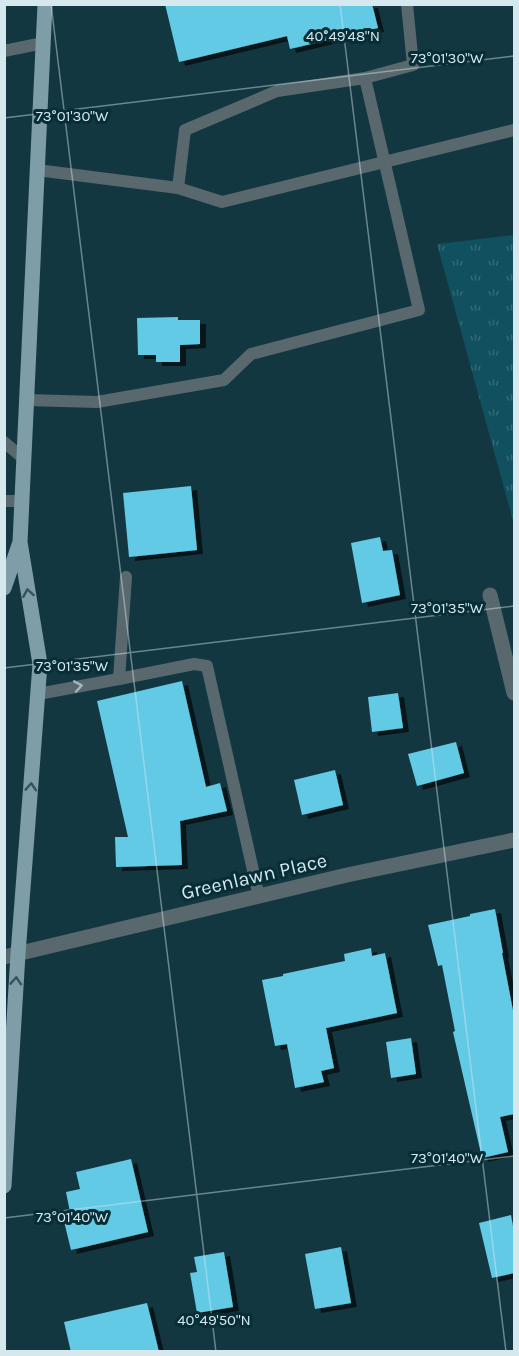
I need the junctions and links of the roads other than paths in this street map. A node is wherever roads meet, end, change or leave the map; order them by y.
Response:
1 (45, 4) edge
2 (407, 4) edge
3 (43, 43) junction
4 (4, 51) edge
5 (365, 78) junction
6 (514, 130) edge
7 (384, 161) junction
8 (37, 170) junction
9 (178, 188) junction
10 (26, 400) junction
11 (4, 442) edge
12 (23, 458) junction
13 (4, 501) edge
14 (21, 501) junction
15 (20, 542) junction
16 (126, 577) dead end
17 (4, 588) edge
18 (490, 595) dead end
19 (119, 679) junction
20 (514, 693) edge
21 (38, 694) junction
22 (514, 840) edge
23 (259, 897) junction
24 (11, 955) edge
25 (4, 1186) edge

1 - 3 main road
2 - 5 lane
3 - 4 lane
3 - 8 main road
5 - 7 lane
5 - 9 lane
6 - 7 lane
7 - 9 lane
7 - 10 lane
8 - 9 lane
8 - 10 main road
10 - 12 main road
11 - 12 lane
12 - 14 main road
13 - 14 lane
14 - 15 main road
15 - 17 main road
21 -> 15 main road
16 - 19 lane
18 - 20 street
21 -> 19 lane
19 - 23 lane
24 -> 21 main road
22 - 23 street, Greenlawn Place
23 - 24 street, Greenlawn Place
25 -> 24 main road

